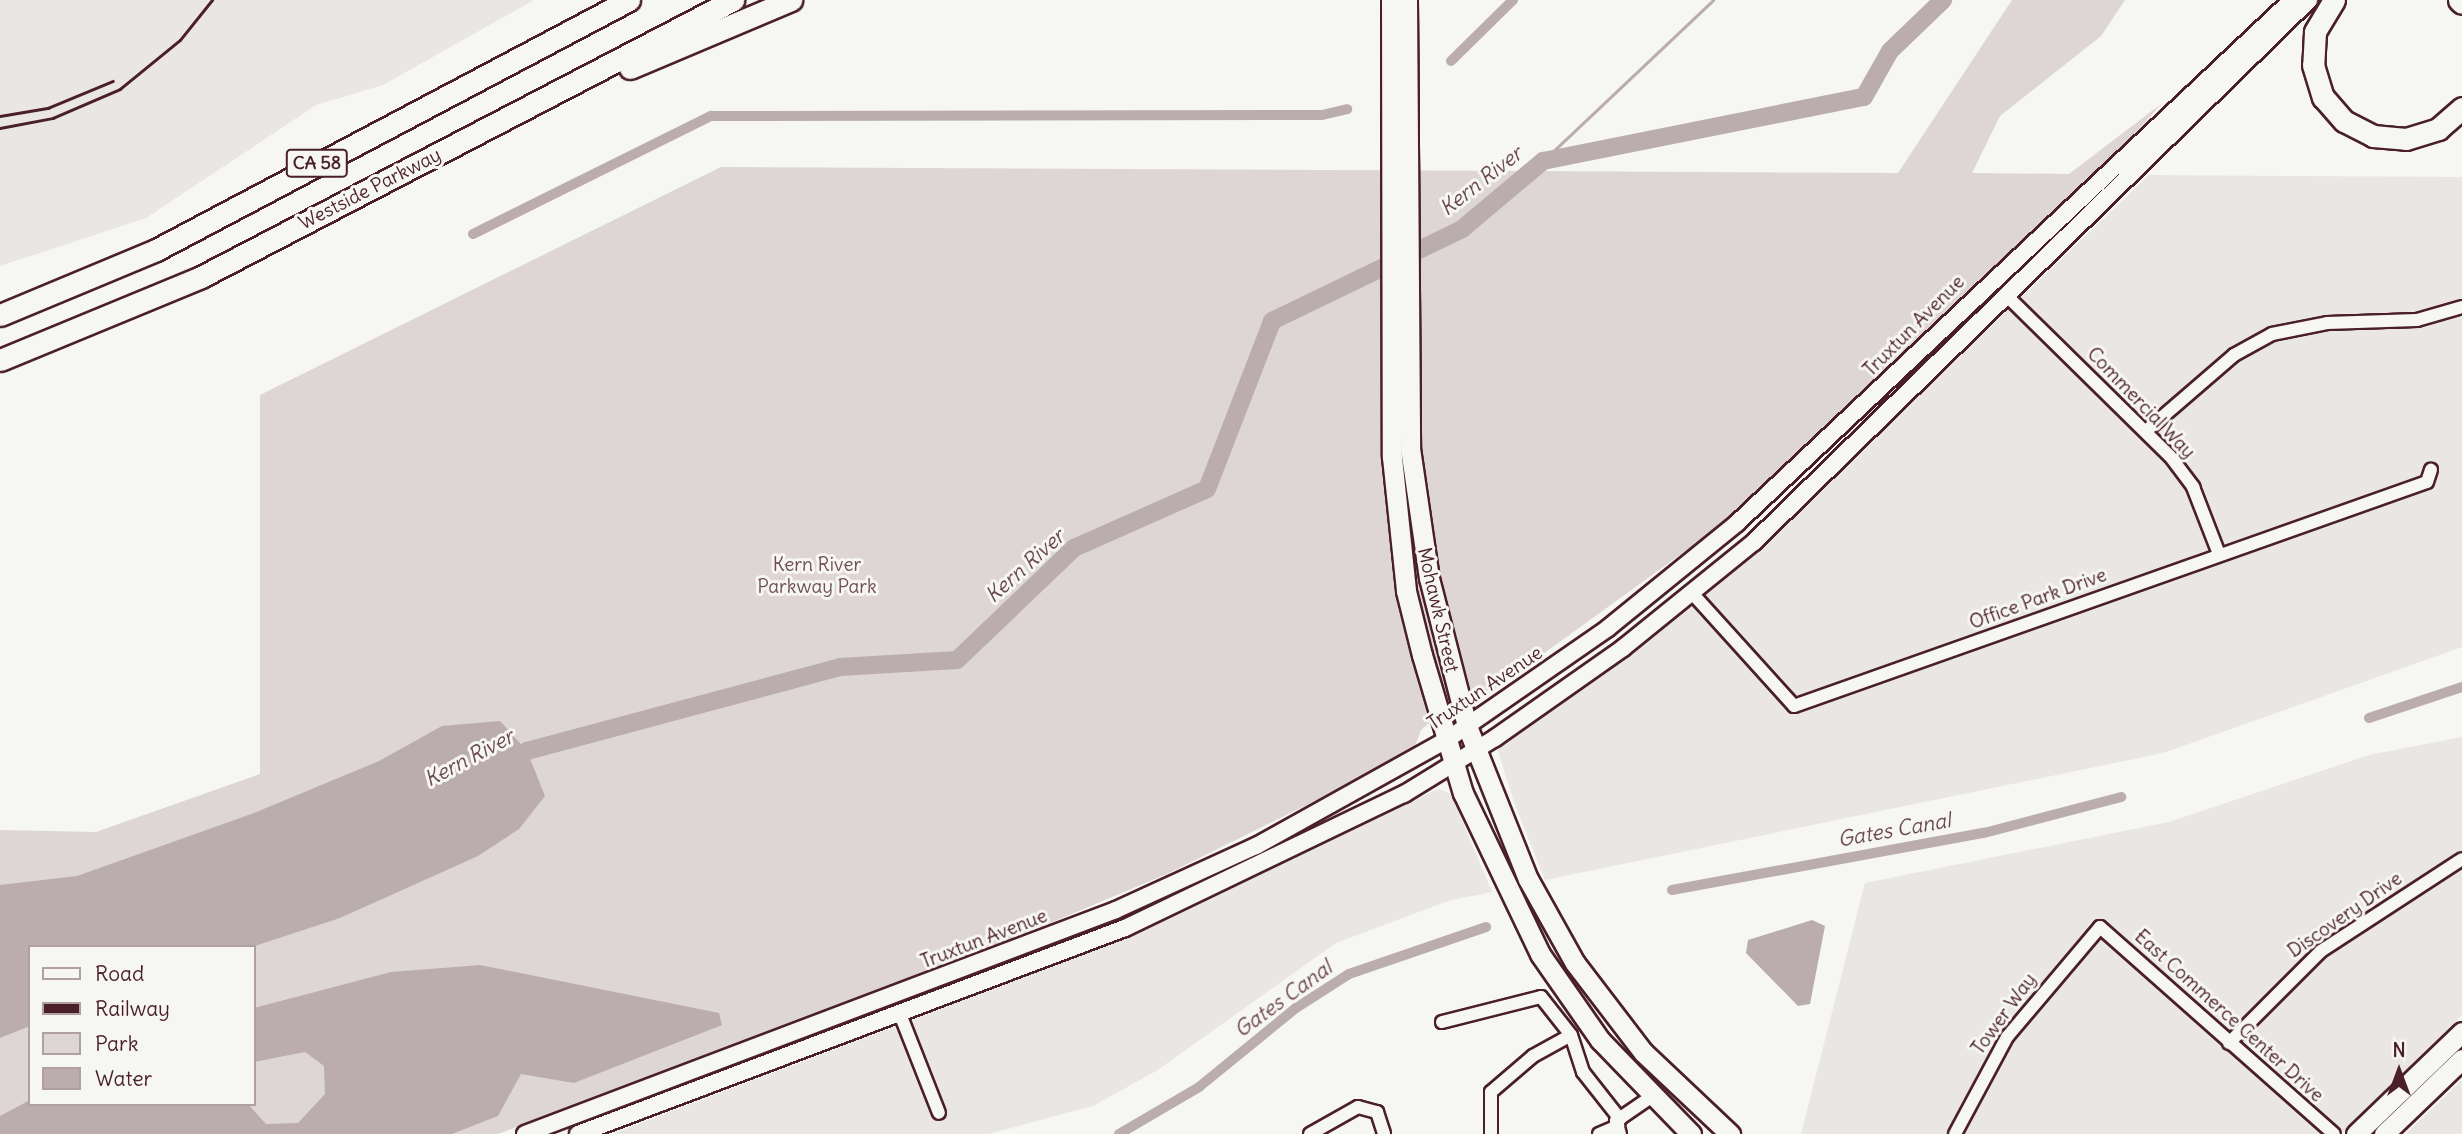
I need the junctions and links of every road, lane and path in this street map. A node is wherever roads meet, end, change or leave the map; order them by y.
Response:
1 (629, 0) edge
2 (733, 0) edge
3 (791, 0) edge
4 (1391, 0) edge
5 (1407, 0) edge
6 (2292, 0) edge
7 (2309, 0) edge
8 (2334, 0) edge
9 (2177, 108) junction
10 (2462, 108) edge
11 (493, 126) junction
12 (1397, 179) junction
13 (2127, 181) junction
14 (2059, 221) junction
15 (2008, 298) junction
16 (2462, 307) edge
17 (0, 315) edge
18 (1942, 330) junction
19 (0, 360) edge
20 (2146, 430) junction
21 (2431, 470) dead end
22 (2218, 554) junction
23 (1692, 593) junction
24 (1467, 726) junction
25 (1445, 741) junction
26 (1476, 749) junction
27 (1453, 765) junction
28 (2462, 859) edge
29 (1508, 895) junction
30 (2100, 927) joint
31 (1554, 929) junction
32 (939, 978) junction
33 (900, 1014) junction
34 (1442, 1022) dead end
35 (2462, 1032) edge
36 (1571, 1035) junction
37 (2230, 1043) junction
38 (2462, 1059) edge
39 (1651, 1097) junction
40 (939, 1113) dead end
41 (1709, 1117) junction
42 (1619, 1126) edge
43 (525, 1134) edge
44 (578, 1134) edge
45 (1310, 1134) edge
46 (1384, 1134) edge
47 (1491, 1134) edge
48 (1599, 1134) edge
49 (1691, 1134) edge
50 (1730, 1134) edge
51 (1955, 1134) edge
52 (2334, 1134) edge
53 (2356, 1134) edge
54 (2384, 1134) edge

1 - 17 highway, CA 58
2 - 11 highway, Westside Parkway
3 - 11 highway
4 - 12 main road, Mohawk Street
5 - 12 main road, Mohawk Street
6 - 9 main road, Truxtun Avenue
7 - 13 main road, Truxtun Avenue
8 - 10 highway
9 - 13 main road
9 - 14 main road, Truxtun Avenue
11 - 19 highway, Westside Parkway / CA 58
12 - 24 main road, Mohawk Street
12 - 25 main road, Mohawk Street
13 - 15 main road, Truxtun Avenue
14 - 15 main road
14 - 18 main road, Truxtun Avenue
15 - 18 main road
15 - 20 street, Commercial Way
15 - 23 main road, Truxtun Avenue
16 - 20 street
18 - 24 main road, Truxtun Avenue
20 - 22 street, Commercial Way
21 - 22 street, Office Park Drive
22 - 23 street, Office Park Drive
23 - 26 main road, Truxtun Avenue
24 - 25 main road, Truxtun Avenue
24 - 26 main road, Mohawk Street
25 - 27 main road, Mohawk Street
25 - 32 main road, Truxtun Avenue
26 - 27 main road, Truxtun Avenue
26 - 31 main road, Mohawk Street
27 - 29 main road, Mohawk Street
27 - 33 main road, Truxtun Avenue
28 - 37 street, Discovery Drive
29 - 31 main road
29 - 39 main road, Mohawk Street
30 - 37 street, East Commerce Center Drive
30 - 51 street, Tower Way
31 - 41 main road, Mohawk Street
32 - 33 main road
32 - 43 main road, Truxtun Avenue
33 - 40 street
33 - 44 main road, Truxtun Avenue
34 - 36 street
35 - 53 main road
36 - 42 street
36 - 47 street
37 - 52 street, East Commerce Center Drive
38 - 54 main road
39 - 41 main road
39 - 42 street
39 - 49 main road, Mohawk Street
41 - 50 main road, Mohawk Street
42 - 48 street
45 - 46 street

